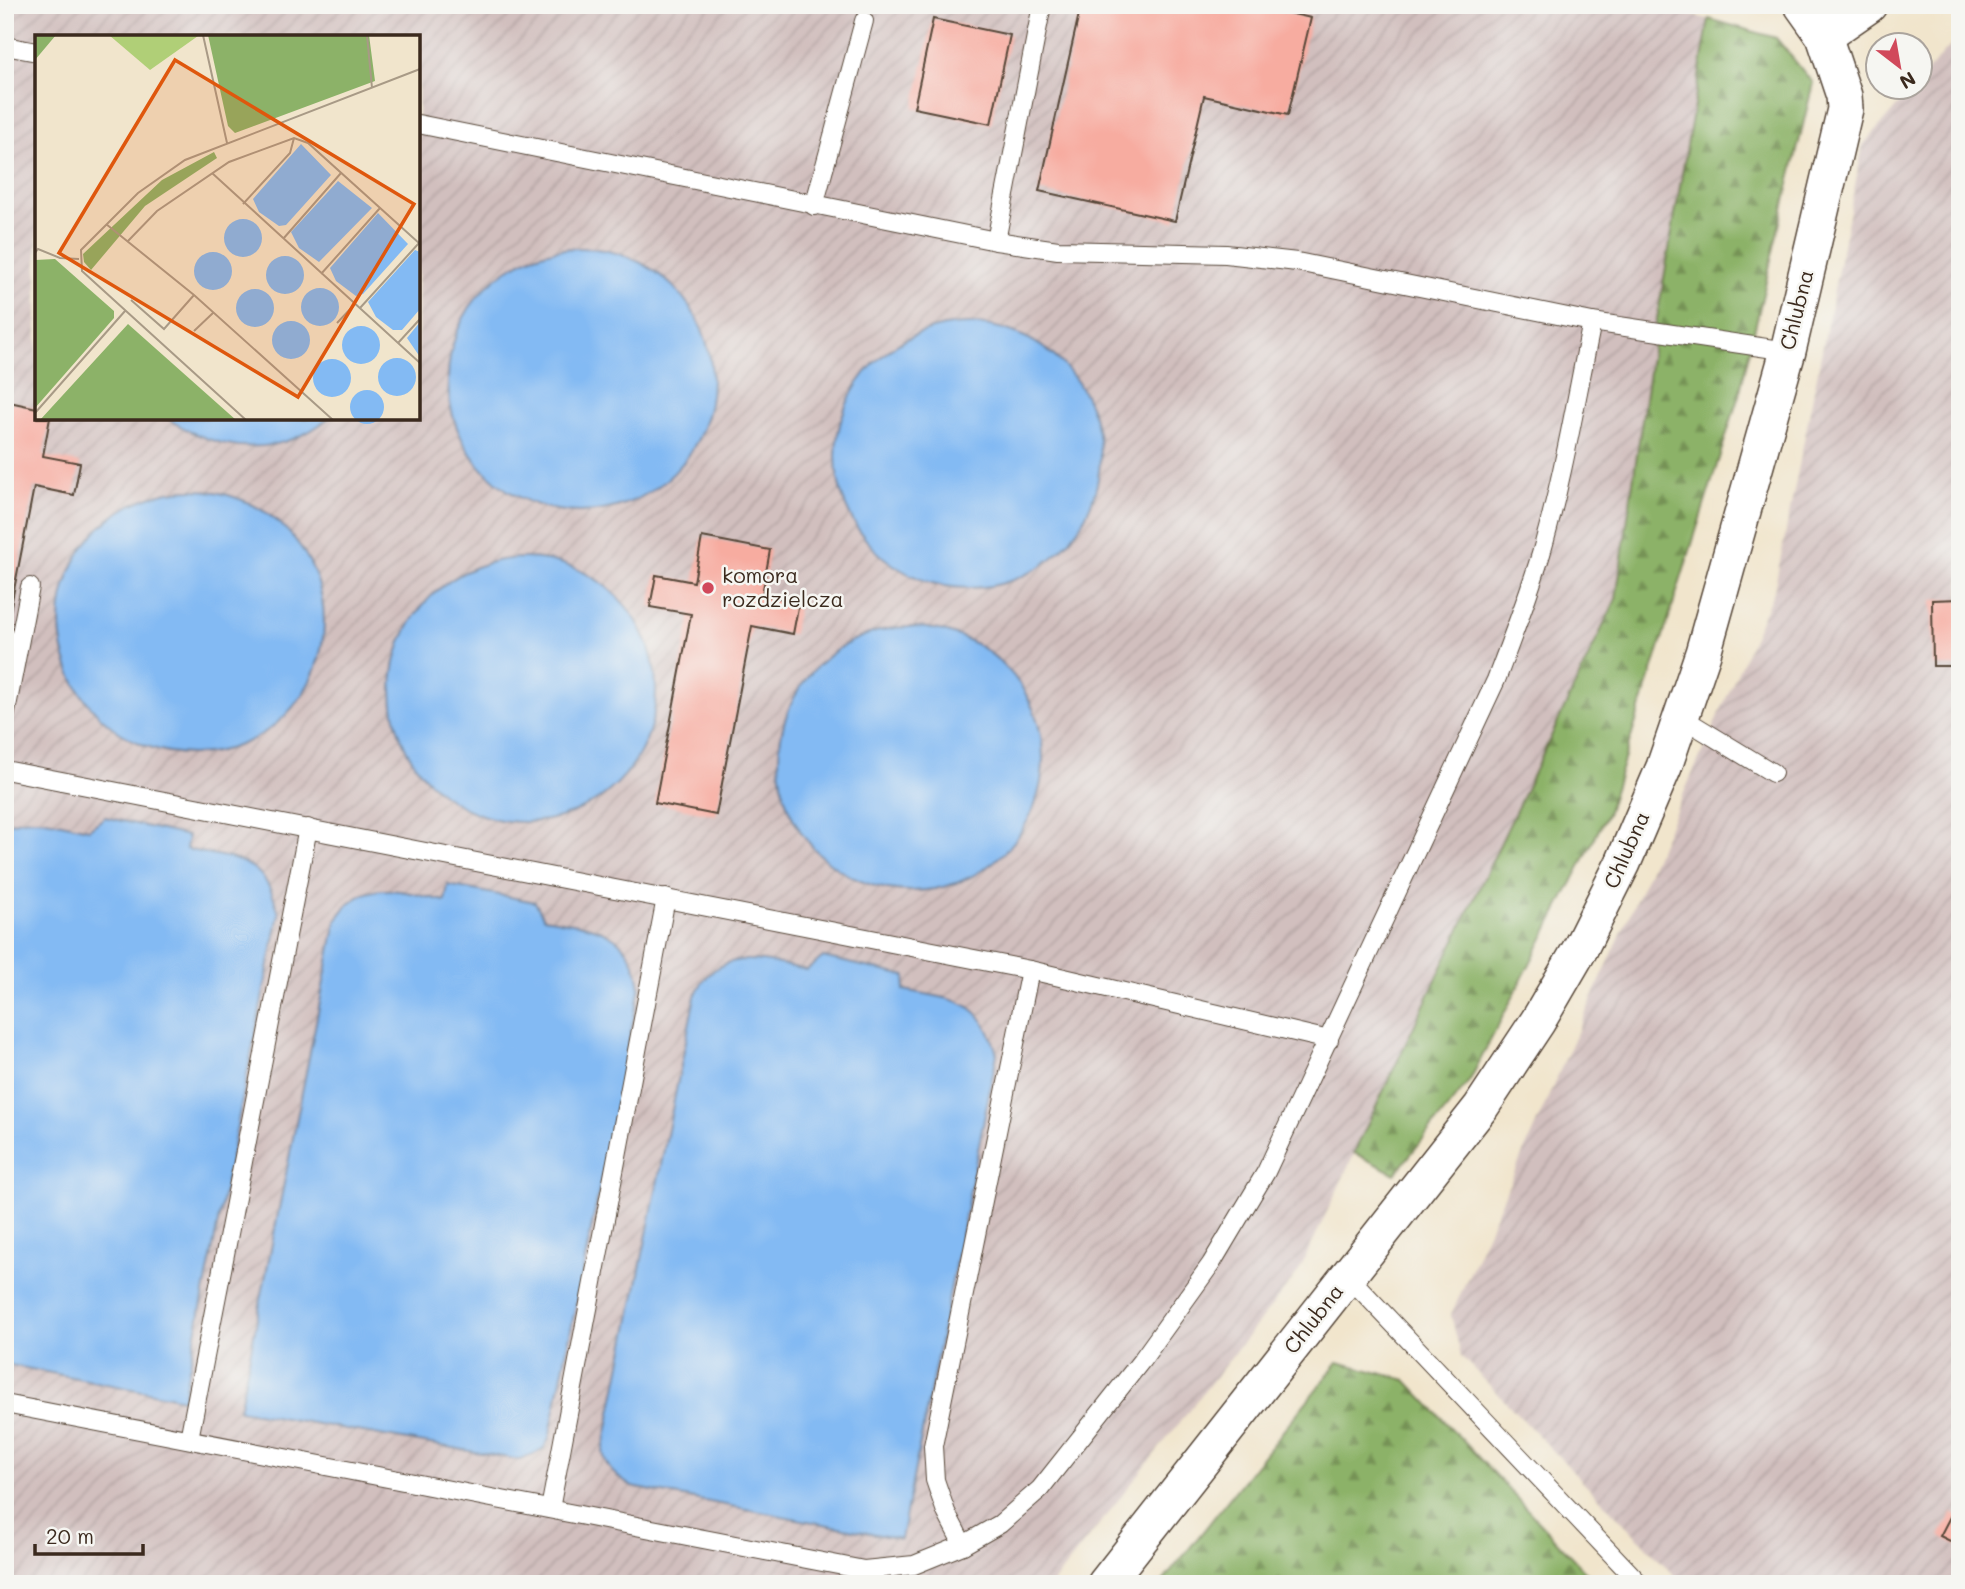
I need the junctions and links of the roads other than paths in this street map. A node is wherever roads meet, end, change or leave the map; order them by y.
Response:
1 (1042, 5) edge
2 (1802, 5) edge
3 (1869, 5) edge
4 (864, 21) dead end
5 (1824, 36) junction
6 (5, 46) edge
7 (35, 52) edge
8 (420, 124) edge
9 (814, 205) junction
10 (996, 241) junction
11 (1592, 322) junction
12 (1788, 351) junction
13 (30, 587) dead end
14 (5, 717) edge
15 (1681, 717) junction
16 (5, 770) edge
17 (1773, 773) dead end
18 (309, 828) junction
19 (666, 898) junction
20 (1030, 970) junction
21 (1329, 1040) junction
22 (1348, 1276) junction
23 (5, 1404) edge
24 (189, 1439) junction
25 (550, 1509) junction
26 (963, 1545) junction
27 (1105, 1584) edge
28 (1640, 1584) edge

1 - 10 lane
2 - 5 street, Chlubna
3 - 5 street
4 - 9 lane
5 - 12 street, Chlubna
6 - 7 lane
8 - 9 lane
9 - 10 lane
10 - 11 lane
11 - 12 lane
11 - 21 lane
12 - 15 street, Chlubna
13 - 14 lane
15 - 17 lane
15 - 22 street, Chlubna
16 - 18 lane
18 - 19 lane
18 - 24 lane
19 - 20 lane
19 - 25 lane
20 - 21 lane
20 - 26 lane
21 - 26 lane
22 - 27 street, Chlubna
22 - 28 lane
23 - 24 lane
24 - 25 lane
25 - 26 lane

